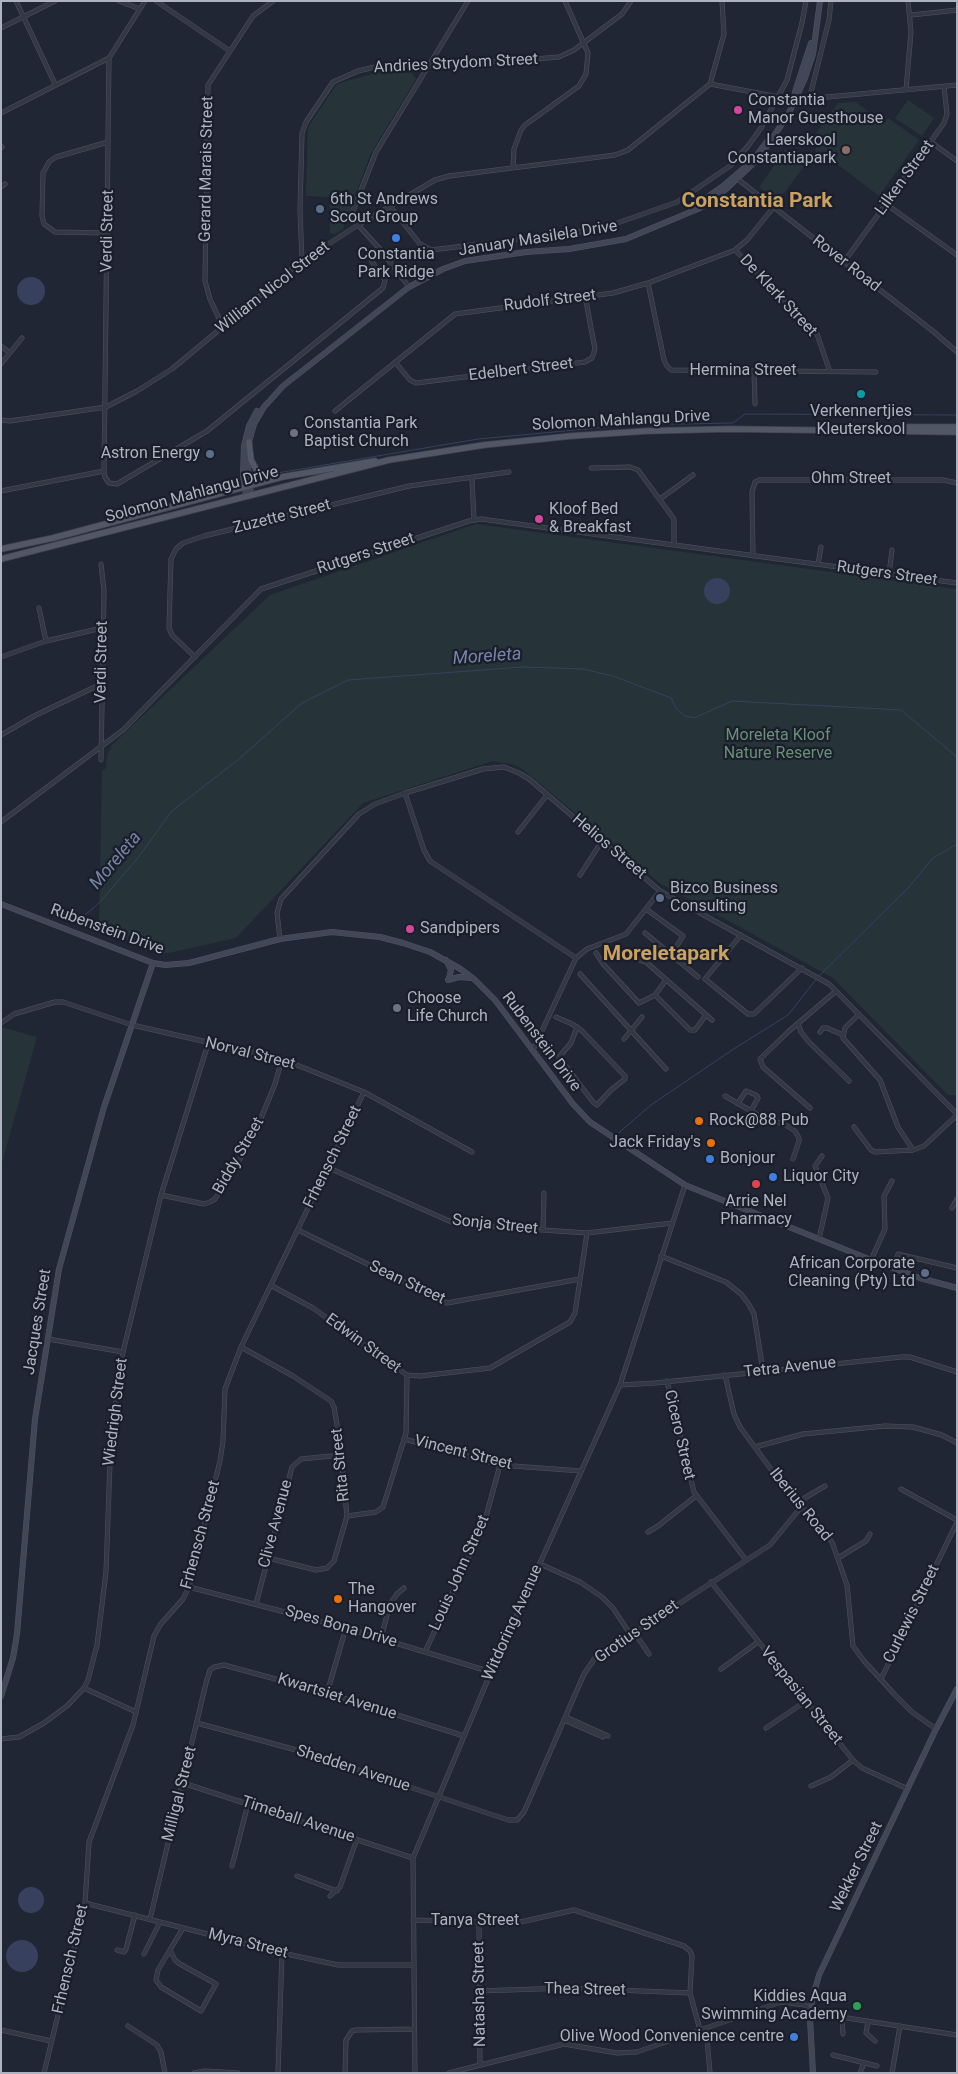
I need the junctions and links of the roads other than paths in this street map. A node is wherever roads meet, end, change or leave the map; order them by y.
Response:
1 (16, 1) edge
2 (55, 1) edge
3 (118, 1) edge
4 (145, 1) edge
5 (156, 1) edge
6 (273, 1) edge
7 (468, 1) edge
8 (565, 1) edge
9 (631, 1) edge
10 (722, 1) edge
11 (806, 1) edge
12 (819, 1) edge
13 (831, 1) edge
14 (908, 1) edge
15 (140, 10) junction
16 (957, 10) edge
17 (910, 15) junction
18 (24, 18) junction
19 (1, 28) edge
20 (583, 42) junction
21 (230, 51) junction
22 (109, 58) junction
23 (430, 64) junction
24 (55, 84) junction
25 (710, 84) junction
26 (957, 85) edge
27 (944, 86) junction
28 (906, 90) junction
29 (778, 97) junction
30 (794, 100) junction
31 (809, 100) junction
32 (1, 112) edge
33 (108, 142) junction
34 (931, 142) junction
35 (957, 161) edge
36 (513, 168) junction
37 (736, 178) junction
38 (886, 204) junction
39 (390, 206) junction
40 (774, 208) junction
41 (358, 225) junction
42 (108, 233) junction
43 (380, 249) junction
44 (735, 250) junction
45 (957, 255) edge
46 (302, 261) junction
47 (844, 262) junction
48 (648, 283) junction
49 (409, 287) junction
50 (584, 296) junction
51 (223, 327) junction
52 (22, 338) dead end
53 (1, 346) edge
54 (957, 352) edge
55 (10, 353) junction
56 (395, 362) junction
57 (1, 364) edge
58 (754, 372) junction
59 (830, 372) junction
60 (876, 372) dead end
61 (280, 388) junction
62 (755, 404) dead end
63 (106, 407) junction
64 (335, 411) dead end
65 (1, 420) edge
66 (957, 427) edge
67 (856, 430) junction
68 (957, 432) edge
69 (249, 442) junction
70 (390, 460) junction
71 (590, 468) dead end
72 (104, 471) junction
73 (509, 472) dead end
74 (693, 475) dead end
75 (282, 477) junction
76 (472, 478) junction
77 (957, 483) edge
78 (247, 487) junction
79 (1, 491) edge
80 (249, 494) junction
81 (660, 499) junction
82 (474, 520) junction
83 (674, 545) junction
84 (821, 547) dead end
85 (1, 549) edge
86 (892, 550) dead end
87 (753, 556) junction
88 (1, 559) edge
89 (101, 564) dead end
90 (818, 564) junction
91 (890, 574) junction
92 (957, 583) edge
93 (39, 608) dead end
94 (102, 628) junction
95 (46, 641) junction
96 (1, 657) edge
97 (195, 657) junction
98 (101, 684) junction
99 (1, 735) edge
100 (102, 748) junction
101 (101, 760) dead end
102 (405, 793) junction
103 (547, 795) junction
104 (1, 822) edge
105 (518, 832) dead end
106 (602, 841) junction
107 (580, 875) dead end
108 (660, 891) junction
109 (1, 904) edge
110 (646, 909) junction
111 (645, 933) dead end
112 (741, 935) junction
113 (280, 939) junction
114 (618, 946) dead end
115 (596, 953) dead end
116 (671, 955) junction
117 (576, 958) junction
118 (446, 960) junction
119 (153, 963) junction
120 (802, 968) junction
121 (580, 974) dead end
122 (698, 978) dead end
123 (474, 979) junction
124 (666, 980) junction
125 (836, 991) junction
126 (655, 995) junction
127 (859, 1014) junction
128 (706, 1015) junction
129 (556, 1017) dead end
130 (642, 1017) dead end
131 (712, 1020) dead end
132 (1, 1023) edge
133 (798, 1023) junction
134 (132, 1025) junction
135 (577, 1027) junction
136 (631, 1030) junction
137 (820, 1032) dead end
138 (842, 1035) junction
139 (624, 1039) dead end
140 (208, 1044) junction
141 (533, 1050) junction
142 (282, 1060) junction
143 (666, 1069) dead end
144 (849, 1081) dead end
145 (364, 1092) junction
146 (725, 1096) dead end
147 (738, 1103) junction
148 (810, 1108) dead end
149 (751, 1111) junction
150 (957, 1114) edge
151 (854, 1127) dead end
152 (913, 1150) junction
153 (472, 1152) dead end
154 (822, 1156) dead end
155 (793, 1158) dead end
156 (329, 1168) junction
157 (892, 1181) dead end
158 (684, 1185) junction
159 (544, 1193) dead end
160 (161, 1194) junction
161 (957, 1199) edge
162 (952, 1208) dead end
163 (672, 1223) junction
164 (298, 1230) junction
165 (543, 1230) junction
166 (587, 1233) junction
167 (819, 1239) junction
168 (661, 1256) junction
169 (871, 1260) junction
170 (893, 1268) junction
171 (957, 1268) edge
172 (580, 1279) junction
173 (272, 1286) junction
174 (957, 1288) edge
175 (48, 1339) junction
176 (241, 1347) junction
177 (123, 1352) junction
178 (763, 1371) junction
179 (957, 1372) edge
180 (407, 1375) junction
181 (725, 1375) junction
182 (667, 1382) junction
183 (620, 1385) junction
184 (404, 1438) junction
185 (957, 1443) edge
186 (755, 1447) junction
187 (341, 1455) junction
188 (500, 1465) junction
189 (582, 1471) junction
190 (825, 1486) dead end
191 (901, 1489) dead end
192 (696, 1496) junction
193 (798, 1502) junction
194 (802, 1506) junction
195 (346, 1516) junction
196 (957, 1521) edge
197 (648, 1532) dead end
198 (870, 1534) dead end
199 (268, 1558) junction
200 (838, 1558) junction
201 (746, 1560) junction
202 (540, 1564) junction
203 (711, 1582) junction
204 (189, 1587) junction
205 (404, 1588) dead end
206 (256, 1604) junction
207 (346, 1628) junction
208 (632, 1633) junction
209 (381, 1638) junction
210 (758, 1642) junction
211 (425, 1652) junction
212 (649, 1654) dead end
213 (720, 1669) dead end
214 (210, 1670) joint
215 (491, 1672) junction
216 (881, 1679) junction
217 (84, 1688) junction
218 (957, 1689) edge
219 (327, 1693) junction
220 (1, 1696) edge
221 (806, 1701) junction
222 (136, 1712) junction
223 (565, 1719) junction
224 (197, 1723) junction
225 (766, 1728) dead end
226 (936, 1730) junction
227 (464, 1736) junction
228 (606, 1736) dead end
229 (1, 1738) edge
230 (853, 1760) junction
231 (182, 1783) junction
232 (811, 1786) dead end
233 (908, 1789) junction
234 (439, 1797) junction
235 (248, 1804) junction
236 (508, 1820) joint
237 (357, 1839) junction
238 (413, 1858) junction
239 (232, 1866) dead end
240 (297, 1876) dead end
241 (337, 1891) junction
242 (330, 1896) dead end
243 (85, 1904) junction
244 (135, 1915) junction
245 (150, 1919) junction
246 (413, 1920) junction
247 (160, 1922) junction
248 (479, 1922) junction
249 (182, 1929) junction
250 (117, 1950) dead end
251 (170, 1950) junction
252 (282, 1953) junction
253 (144, 1954) dead end
254 (414, 1965) junction
255 (479, 1991) junction
256 (690, 1993) junction
257 (810, 2008) junction
258 (842, 2017) junction
259 (868, 2021) junction
260 (128, 2026) dead end
261 (900, 2026) junction
262 (706, 2028) junction
263 (414, 2029) junction
264 (1, 2030) edge
265 (700, 2030) junction
266 (843, 2034) dead end
267 (957, 2035) edge
268 (875, 2040) dead end
269 (52, 2041) junction
270 (834, 2055) dead end
271 (864, 2063) junction
272 (480, 2065) junction
273 (877, 2066) dead end
274 (44, 2073) edge
275 (165, 2073) edge
276 (194, 2073) edge
277 (238, 2073) edge
278 (278, 2073) edge
279 (345, 2073) edge
280 (415, 2073) edge
281 (449, 2073) edge
282 (710, 2073) edge
283 (814, 2073) edge
284 (860, 2073) edge
285 (892, 2073) edge

1 - 18 street
2 - 18 street
3 - 15 street
4 - 15 street
5 - 21 street
6 - 21 street, Gerard Marais Street
7 - 23 street
8 - 20 street
9 - 20 street, Andries Strydom Street
10 - 25 street
11 - 29 street
12 - 30 street, January Masilela Drive
13 - 31 street
14 - 17 street
15 - 22 street
16 - 17 street
17 - 28 street
18 - 19 street
18 - 24 street
20 - 23 street, Andries Strydom Street
20 - 36 street
21 - 51 street, Gerard Marais Street
22 - 24 street
22 - 33 street, Verdi Street
23 - 41 street
23 - 46 street, Andries Strydom Street
24 - 32 street
25 - 29 street
25 - 36 street, William Nicol Street
26 - 27 street
27 - 28 street
27 - 34 street, Lilken Street
28 - 31 street
29 - 30 street
29 - 39 street
30 - 31 street
30 - 37 street, January Masilela Drive
33 - 42 street, Verdi Street
33 - 42 street
34 - 35 street
34 - 38 street, Lilken Street
36 - 39 street, William Nicol Street
37 - 40 street, Rover Road
37 - 49 street, January Masilela Drive
38 - 45 street
38 - 47 street, Lilken Street
39 - 41 street, William Nicol Street
40 - 44 street, Rudolf Street
40 - 47 street, Rover Road
41 - 43 street
41 - 46 street, William Nicol Street
42 - 63 street, Verdi Street
43 - 49 street
43 - 72 street
44 - 48 street, Rudolf Street
44 - 59 street, De Klerk Street
46 - 51 street, William Nicol Street
47 - 54 street, Rover Road
48 - 50 street, Rudolf Street
48 - 58 street, Hermina Street
49 - 61 street, January Masilela Drive
50 - 56 street, Rudolf Street
50 - 56 street, Edelbert Street
51 - 63 street, William Nicol Street
52 - 55 street
53 - 55 street
55 - 57 street
56 - 64 street, Rudolf Street
58 - 59 street, Hermina Street
58 - 62 street
59 - 60 street, Hermina Street
61 - 69 street, January Masilela Drive
61 - 78 street, January Masilela Drive
63 - 65 street, William Nicol Street
63 - 72 street, Verdi Street
66 - 67 main road, Solomon Mahlangu Drive
67 - 68 main road, Solomon Mahlangu Drive
67 - 70 main road, Solomon Mahlangu Drive
69 - 75 main road
69 - 78 street, January Masilela Drive
70 - 75 main road, Solomon Mahlangu Drive
70 - 80 main road, Solomon Mahlangu Drive
71 - 81 street
72 - 79 street
73 - 76 street, Zuzette Street
74 - 81 street
75 - 78 main road, Solomon Mahlangu Drive
76 - 82 street
76 - 97 street, Zuzette Street
77 - 87 street, Ohm Street
78 - 80 street, January Masilela Drive
78 - 85 main road, Solomon Mahlangu Drive
80 - 88 main road, Solomon Mahlangu Drive
81 - 83 street
82 - 83 street, Rutgers Street
82 - 97 street, Rutgers Street
83 - 87 street, Rutgers Street
84 - 90 street, Rutgers Street
86 - 91 street
87 - 90 street, Rutgers Street
89 - 94 street, Verdi Street
90 - 91 street, Rutgers Street
91 - 92 street, Rutgers Street
93 - 95 street
94 - 95 street
94 - 98 street, Verdi Street
95 - 96 street
97 - 100 street, Rutgers Street
98 - 99 street
98 - 100 street, Verdi Street
100 - 101 street, Verdi Street
100 - 104 street, Rutgers Street
102 - 103 street, Helios Street
102 - 113 street, Helios Street
102 - 117 street
103 - 105 street
103 - 106 street, Helios Street
106 - 107 street
106 - 108 street, Helios Street
108 - 110 street
108 - 112 street, Helios Street
109 - 119 street, Rubenstein Drive
110 - 116 street
110 - 117 street
111 - 116 street
112 - 120 street, Helios Street
112 - 120 street
113 - 118 street, Rubenstein Drive
113 - 119 street, Rubenstein Drive
114 - 124 street
115 - 126 street
116 - 122 street
117 - 141 street
118 - 123 street, Rubenstein Drive
118 - 123 street
119 - 134 street, Jacques Street
120 - 125 street, Helios Street
121 - 136 street
123 - 141 street, Rubenstein Drive
124 - 126 street
124 - 128 street
125 - 127 street, Helios Street
125 - 133 street
126 - 128 street
127 - 138 street
127 - 150 street, Helios Street
128 - 131 street
129 - 135 street
130 - 136 street
132 - 134 street, Norval Street
133 - 144 street
133 - 148 street
134 - 140 street, Norval Street
134 - 175 street, Jacques Street
135 - 135 street
136 - 139 street
136 - 143 street
137 - 138 street
138 - 152 street
140 - 142 street, Norval Street
140 - 160 street, Wiedrigh Street
141 - 158 street, Rubenstein Drive
142 - 145 street, Norval Street
142 - 160 street, Biddy Street
145 - 153 street, Norval Street
145 - 156 street, Frhensch Street
146 - 147 street
147 - 149 street
147 - 149 street
149 - 155 street
150 - 152 street
151 - 152 street
154 - 167 street
156 - 164 street, Frhensch Street
156 - 165 street, Sonja Street
157 - 169 street
158 - 163 street, Witdoring Avenue
158 - 167 street, Rubenstein Drive
159 - 165 street
160 - 177 street, Wiedrigh Street
161 - 162 street
163 - 166 street, Sonja Street
163 - 168 street, Witdoring Avenue
164 - 172 street, Sean Street
164 - 173 street, Frhensch Street
165 - 166 street, Sonja Street
166 - 172 street
167 - 169 street, Rubenstein Drive
168 - 178 street
168 - 183 street, Witdoring Avenue
169 - 170 street, Rubenstein Drive
170 - 171 street
170 - 174 street, Rubenstein Drive
172 - 180 street
173 - 176 street, Frhensch Street
173 - 180 street, Edwin Street
175 - 177 street
175 - 220 street, Jacques Street
176 - 187 street, Rita Street
176 - 204 street, Frhensch Street
177 - 217 street, Wiedrigh Street
178 - 179 street, Tetra Avenue
178 - 181 street, Tetra Avenue
180 - 184 street, Edwin Street
181 - 182 street, Tetra Avenue
181 - 186 street, Iberius Road
182 - 183 street, Tetra Avenue
182 - 192 street, Cicero Street
183 - 189 street, Witdoring Avenue
184 - 188 street, Vincent Street
184 - 195 street, Edwin Street
185 - 186 street
186 - 193 street, Iberius Road
187 - 195 street, Rita Street
187 - 199 street, Clive Avenue
188 - 189 street, Vincent Street
188 - 211 street, Louis John Street
189 - 202 street, Witdoring Avenue
190 - 193 street
191 - 196 street
192 - 197 street
192 - 201 street, Cicero Street
193 - 194 street, Iberius Road
194 - 200 street, Iberius Road
194 - 201 street, Grotius Street
195 - 199 street, Rita Street
196 - 216 street, Curlewis Street
198 - 200 street
199 - 206 street, Clive Avenue
200 - 216 street, Iberius Road
201 - 203 street, Grotius Street
202 - 208 street
202 - 215 street, Witdoring Avenue
203 - 208 street, Grotius Street
203 - 210 street, Vespasian Street
204 - 206 street, Spes Bona Drive
204 - 222 street, Frhensch Street
205 - 209 street
206 - 207 street, Spes Bona Drive
207 - 209 street, Spes Bona Drive
207 - 219 street
208 - 212 street
208 - 223 street, Grotius Street
209 - 211 street, Spes Bona Drive
210 - 213 street
210 - 221 street, Vespasian Street
211 - 215 street, Spes Bona Drive
214 - 219 street, Kwartsiet Avenue
214 - 224 street, Milligal Street
215 - 227 street, Witdoring Avenue
216 - 226 street, Iberius Road
217 - 222 street
217 - 229 street, Wiedrigh Street
218 - 226 street, Wekker Street
219 - 227 street, Kwartsiet Avenue
221 - 225 street
221 - 230 street, Vespasian Street
222 - 243 street, Frhensch Street
223 - 228 street
223 - 236 street, Grotius Street
224 - 231 street, Milligal Street
224 - 234 street, Shedden Avenue
226 - 233 street, Wekker Street
227 - 234 street, Witdoring Avenue
230 - 232 street
230 - 233 street, Vespasian Street
231 - 235 street, Timeball Avenue
231 - 245 street, Milligal Street
233 - 257 street, Wekker Street
234 - 236 street, Shedden Avenue
234 - 238 street, Witdoring Avenue
235 - 237 street, Timeball Avenue
235 - 239 street
237 - 238 street, Timeball Avenue
237 - 241 street
238 - 246 street, Witdoring Avenue
240 - 241 street
241 - 242 street
243 - 244 street, Myra Street
243 - 269 street, Frhensch Street
244 - 245 street, Myra Street
244 - 250 street
245 - 247 street, Myra Street
246 - 248 street, Tanya Street
246 - 254 street, Witdoring Avenue
247 - 249 street, Myra Street
247 - 253 street
248 - 255 street, Natasha Street
248 - 256 street, Tanya Street
249 - 251 street
249 - 252 street, Myra Street
251 - 251 street
252 - 254 street, Myra Street
252 - 278 street
254 - 263 street, Witdoring Avenue
255 - 256 street, Thea Street
255 - 272 street, Natasha Street
256 - 265 street
257 - 258 street
257 - 262 street
257 - 283 street, Wekker Street
258 - 259 street
258 - 266 street
259 - 261 street
259 - 268 street
260 - 275 street
261 - 267 street
261 - 285 street
262 - 265 street
262 - 282 street
263 - 279 street
263 - 280 street, Witdoring Avenue
264 - 269 street
265 - 272 street
269 - 274 street, Frhensch Street
270 - 271 street
271 - 273 street
271 - 284 street
272 - 281 street
276 - 277 street

